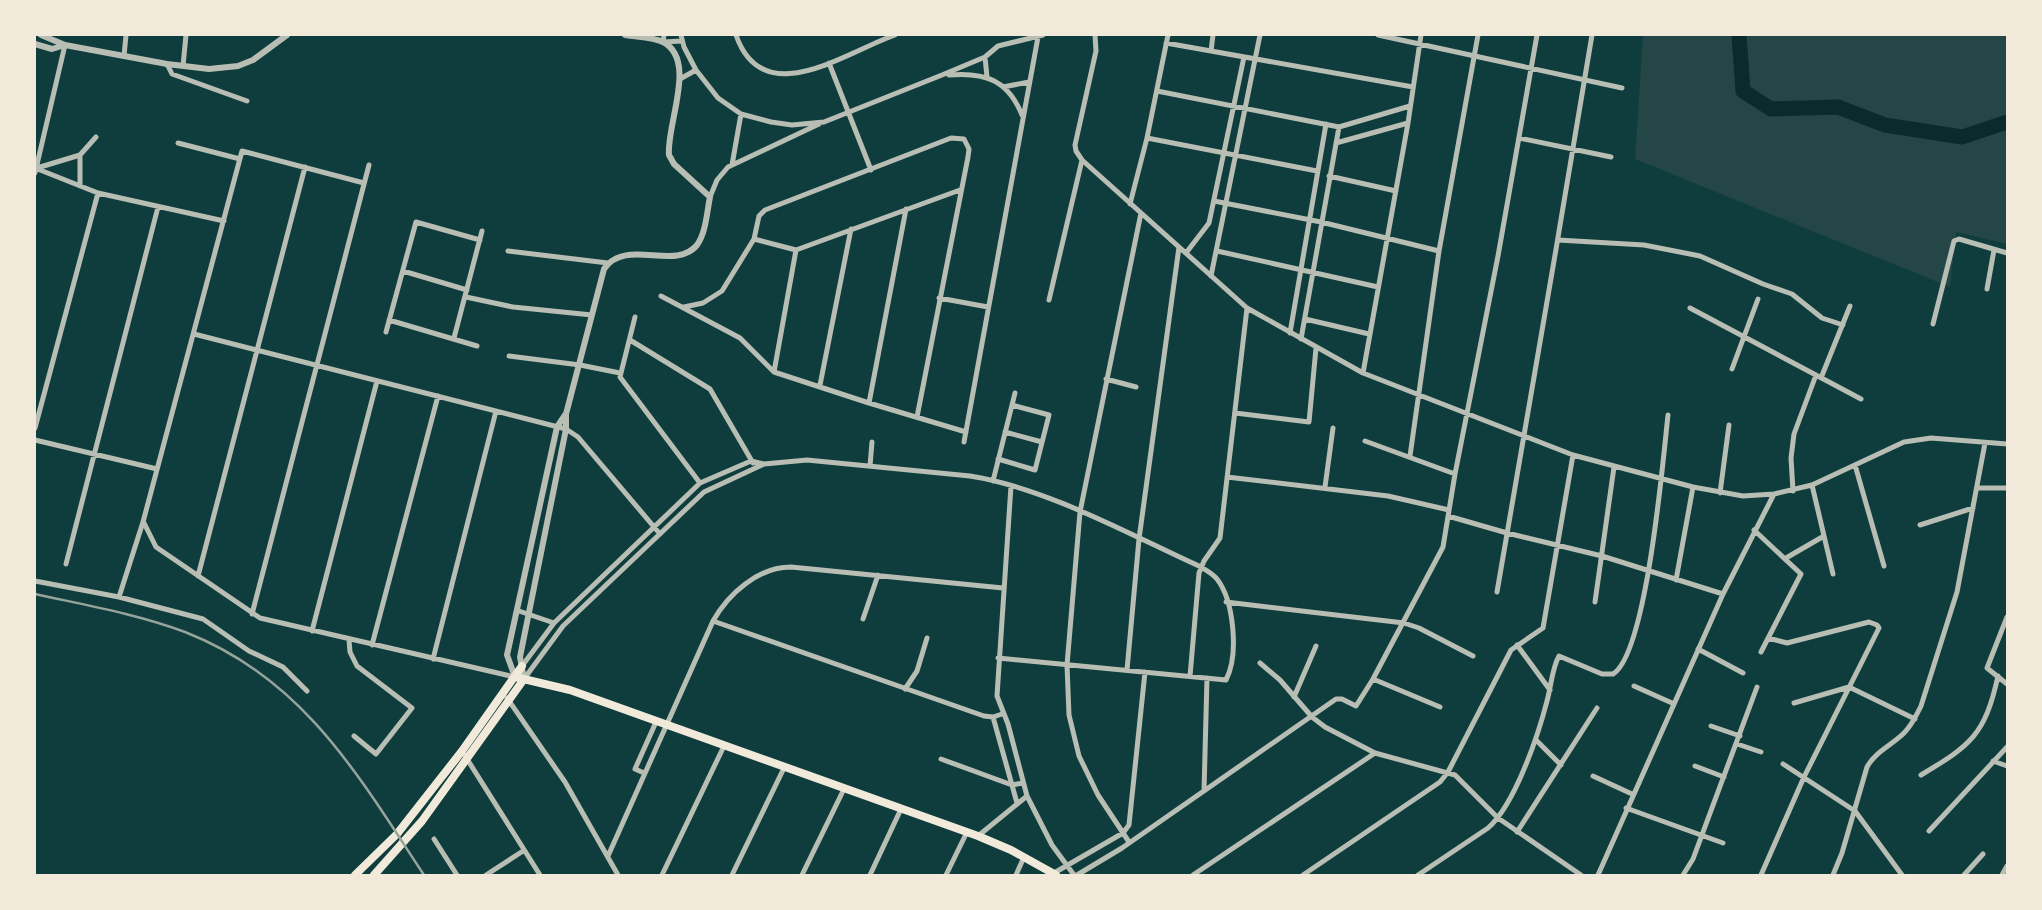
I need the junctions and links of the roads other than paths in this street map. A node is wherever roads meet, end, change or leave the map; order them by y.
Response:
1 (126, 35) edge
2 (186, 35) edge
3 (287, 35) edge
4 (625, 35) edge
5 (736, 35) edge
6 (895, 35) edge
7 (1095, 35) edge
8 (1168, 35) edge
9 (1213, 35) edge
10 (1260, 35) edge
11 (1378, 35) edge
12 (1421, 35) edge
13 (1478, 35) edge
14 (1537, 35) edge
15 (1592, 35) edge
16 (45, 36) edge
17 (1041, 36) edge
18 (682, 38) edge
19 (881, 38) edge
20 (1018, 38) edge
21 (663, 39) edge
22 (1166, 42) junction
23 (35, 44) edge
24 (1420, 44) junction
25 (65, 45) junction
26 (1211, 50) junction
27 (124, 56) junction
28 (1474, 56) junction
29 (985, 57) junction
30 (1244, 58) junction
31 (1256, 60) junction
32 (829, 63) junction
33 (166, 64) junction
34 (183, 66) junction
35 (1532, 68) junction
36 (696, 70) junction
37 (942, 75) junction
38 (986, 77) junction
39 (680, 79) junction
40 (1585, 80) junction
41 (1029, 82) junction
42 (1003, 87) junction
43 (1413, 87) junction
44 (1622, 88) dead end
45 (1157, 91) junction
46 (247, 101) dead end
47 (1233, 105) junction
48 (1410, 106) junction
49 (1246, 108) junction
50 (848, 112) junction
51 (741, 114) junction
52 (1022, 115) junction
53 (824, 122) junction
54 (1408, 123) junction
55 (1326, 124) junction
56 (1339, 127) junction
57 (96, 137) dead end
58 (1147, 138) junction
59 (1519, 138) junction
60 (178, 143) dead end
61 (1336, 143) junction
62 (1575, 149) junction
63 (1222, 154) junction
64 (80, 155) junction
65 (1236, 156) junction
66 (1611, 157) dead end
67 (240, 159) junction
68 (1082, 160) junction
69 (732, 164) junction
70 (368, 165) dead end
71 (305, 167) junction
72 (35, 169) edge
73 (871, 170) junction
74 (1317, 171) junction
75 (1329, 176) junction
76 (364, 183) junction
77 (80, 186) junction
78 (960, 190) junction
79 (1396, 190) junction
80 (98, 193) junction
81 (710, 197) junction
82 (1214, 201) junction
83 (1130, 204) junction
84 (1227, 204) junction
85 (158, 207) junction
86 (906, 209) junction
87 (1141, 214) junction
88 (1309, 220) junction
89 (224, 221) junction
90 (1321, 222) junction
91 (851, 229) junction
92 (482, 231) dead end
93 (754, 239) junction
94 (480, 240) junction
95 (1388, 240) junction
96 (1558, 240) junction
97 (1179, 247) junction
98 (508, 250) dead end
99 (796, 250) junction
100 (1994, 250) junction
101 (1217, 251) junction
102 (1439, 251) junction
103 (1186, 253) junction
104 (2007, 253) edge
105 (608, 263) junction
106 (1302, 268) junction
107 (403, 271) junction
108 (1314, 271) junction
109 (1211, 276) junction
110 (1378, 287) junction
111 (1987, 289) dead end
112 (467, 290) junction
113 (661, 296) dead end
114 (466, 297) junction
115 (939, 298) junction
116 (1758, 299) dead end
117 (1049, 300) dead end
118 (1850, 306) dead end
119 (684, 307) junction
120 (988, 307) junction
121 (1247, 308) junction
122 (1690, 308) dead end
123 (592, 315) junction
124 (636, 317) dead end
125 (1305, 319) junction
126 (389, 320) junction
127 (1843, 324) junction
128 (1933, 324) dead end
129 (386, 332) dead end
130 (1290, 333) junction
131 (194, 334) junction
132 (1369, 334) junction
133 (1744, 336) junction
134 (454, 338) junction
135 (1300, 339) junction
136 (630, 340) junction
137 (478, 346) dead end
138 (1316, 348) junction
139 (258, 350) junction
140 (510, 356) dead end
141 (316, 365) junction
142 (580, 365) junction
143 (1732, 369) dead end
144 (774, 372) junction
145 (620, 373) junction
146 (1363, 373) junction
147 (1818, 376) junction
148 (1106, 379) junction
149 (377, 380) junction
150 (820, 385) junction
151 (1136, 387) dead end
152 (1015, 393) dead end
153 (1420, 394) junction
154 (438, 396) junction
155 (1861, 399) dead end
156 (868, 403) junction
157 (1012, 405) junction
158 (496, 410) junction
159 (1235, 413) junction
160 (566, 414) junction
161 (1468, 414) junction
162 (1668, 415) dead end
163 (917, 417) junction
164 (1729, 425) dead end
165 (558, 427) junction
166 (35, 428) edge
167 (1333, 428) dead end
168 (566, 429) junction
169 (966, 432) junction
170 (1005, 432) junction
171 (1522, 437) junction
172 (35, 440) edge
173 (1365, 441) dead end
174 (872, 442) dead end
175 (964, 442) dead end
176 (1042, 442) junction
177 (1985, 443) junction
178 (2007, 444) edge
179 (94, 455) junction
180 (1572, 455) junction
181 (1410, 456) junction
182 (998, 459) junction
183 (751, 461) junction
184 (764, 464) junction
185 (1855, 465) junction
186 (870, 466) junction
187 (1614, 467) junction
188 (756, 469) junction
189 (157, 470) junction
190 (1455, 474) junction
191 (1227, 476) junction
192 (1661, 479) junction
193 (993, 481) junction
194 (700, 483) junction
195 (1812, 485) junction
196 (1011, 486) junction
197 (1325, 487) junction
198 (1693, 487) junction
199 (1978, 488) junction
200 (2007, 488) edge
201 (1793, 491) junction
202 (1720, 493) junction
203 (1774, 494) junction
204 (1973, 508) junction
205 (1080, 512) junction
206 (1448, 513) junction
207 (143, 522) junction
208 (1920, 525) dead end
209 (654, 527) junction
210 (1754, 530) junction
211 (1507, 533) junction
212 (660, 534) junction
213 (1824, 536) junction
214 (1139, 539) junction
215 (1558, 545) junction
216 (1602, 556) junction
217 (1786, 558) junction
218 (66, 564) dead end
219 (1884, 566) dead end
220 (1201, 567) junction
221 (1648, 571) junction
222 (1833, 574) dead end
223 (878, 575) junction
224 (198, 576) junction
225 (1676, 580) junction
226 (35, 581) edge
227 (1003, 588) junction
228 (1497, 592) dead end
229 (1723, 594) junction
230 (119, 597) junction
231 (1226, 602) junction
232 (1595, 602) dead end
233 (518, 610) junction
234 (252, 614) junction
235 (528, 614) junction
236 (2007, 617) edge
237 (863, 619) dead end
238 (713, 621) junction
239 (554, 623) junction
240 (1404, 623) junction
241 (312, 631) junction
242 (927, 638) dead end
243 (1768, 638) junction
244 (349, 640) junction
245 (372, 645) junction
246 (1517, 645) junction
247 (1316, 646) dead end
248 (1698, 649) junction
249 (1761, 652) dead end
250 (1473, 656) dead end
251 (998, 658) junction
252 (433, 659) junction
253 (1260, 663) dead end
254 (1066, 665) junction
255 (522, 666) junction
256 (1127, 670) junction
257 (1145, 672) junction
258 (1743, 673) dead end
259 (1190, 676) junction
260 (1998, 676) junction
261 (515, 677) junction
262 (1207, 678) junction
263 (524, 679) junction
264 (1373, 679) junction
265 (2007, 684) edge
266 (1634, 686) dead end
267 (1757, 687) dead end
268 (1849, 687) junction
269 (905, 688) junction
270 (1550, 690) junction
271 (307, 691) dead end
272 (503, 693) junction
273 (1294, 697) junction
274 (509, 700) junction
275 (1794, 703) dead end
276 (1672, 704) junction
277 (1440, 707) dead end
278 (1597, 708) dead end
279 (1002, 714) junction
280 (993, 717) junction
281 (1312, 717) junction
282 (1915, 719) junction
283 (656, 722) junction
284 (665, 726) junction
285 (1711, 726) dead end
286 (354, 736) dead end
287 (1740, 736) junction
288 (1536, 740) junction
289 (1737, 744) junction
290 (724, 746) junction
291 (2007, 747) edge
292 (462, 751) junction
293 (1761, 752) dead end
294 (1375, 753) junction
295 (941, 759) dead end
296 (468, 760) junction
297 (1994, 761) junction
298 (1783, 764) dead end
299 (1561, 765) junction
300 (1695, 766) dead end
301 (2007, 766) edge
302 (784, 768) junction
303 (1448, 772) junction
304 (644, 774) junction
305 (1921, 775) dead end
306 (1593, 776) dead end
307 (1804, 776) junction
308 (1724, 777) junction
309 (1023, 783) junction
310 (1012, 784) junction
311 (844, 789) junction
312 (1204, 792) junction
313 (1632, 794) junction
314 (1027, 796) junction
315 (1017, 803) junction
316 (1626, 808) junction
317 (901, 809) junction
318 (1855, 810) junction
319 (1498, 818) junction
320 (1929, 831) dead end
321 (967, 832) junction
322 (1517, 832) junction
323 (1123, 833) junction
324 (1702, 835) junction
325 (978, 836) junction
326 (434, 839) dead end
327 (1129, 842) junction
328 (1723, 843) dead end
329 (523, 851) junction
330 (1983, 854) dead end
331 (608, 856) junction
332 (1024, 857) junction
333 (364, 866) junction
334 (1067, 866) junction
335 (2007, 866) edge
336 (1055, 874) edge
337 (1899, 874) edge
338 (356, 875) edge
339 (373, 875) edge
340 (456, 875) edge
341 (486, 875) edge
342 (540, 875) edge
343 (618, 875) edge
344 (662, 875) edge
345 (732, 875) edge
346 (802, 875) edge
347 (870, 875) edge
348 (946, 875) edge
349 (1016, 875) edge
350 (1075, 875) edge
351 (1193, 875) edge
352 (1303, 875) edge
353 (1418, 875) edge
354 (1580, 875) edge
355 (1598, 875) edge
356 (1683, 875) edge
357 (1761, 875) edge
358 (1833, 875) edge
359 (1964, 875) edge
360 (2002, 875) edge

1 - 27 street
2 - 34 street
3 - 34 street
4 - 21 street
5 - 32 street
6 - 19 street
7 - 68 street
8 - 22 street
9 - 26 street
10 - 31 street
11 - 24 street
12 - 24 street
13 - 28 street
14 - 35 street
15 - 40 street
16 - 25 street
17 - 20 street
17 - 41 street
18 - 21 street
18 - 36 street
19 - 32 street
20 - 29 street
21 - 39 street
22 - 26 street
22 - 45 street
23 - 25 street
24 - 28 street
24 - 43 street
25 - 27 street
25 - 72 street
26 - 30 street
27 - 33 street
28 - 35 street
28 - 102 street
29 - 37 street
29 - 38 street
30 - 31 street
30 - 47 street
31 - 43 street
31 - 49 street
32 - 50 street
33 - 34 street
33 - 46 street
35 - 40 street
35 - 59 street
36 - 39 street
36 - 51 street
37 - 38 street
37 - 50 street
38 - 42 street
39 - 81 street
40 - 44 street
40 - 62 street
41 - 42 street
41 - 52 street
42 - 52 street
43 - 48 street
45 - 47 street
45 - 58 street
47 - 49 street
47 - 63 street
48 - 54 street
48 - 56 street
49 - 55 street
49 - 65 street
50 - 53 street
50 - 73 street
51 - 53 street
51 - 69 street
52 - 120 street
53 - 69 street
54 - 61 street
54 - 79 street
55 - 56 street
55 - 74 street
56 - 61 street
57 - 64 street
58 - 63 street
58 - 83 street
59 - 62 street
59 - 161 street
60 - 67 street
61 - 75 street
62 - 66 street
62 - 96 street
63 - 65 street
63 - 82 street
64 - 72 street
64 - 77 street
65 - 74 street
65 - 84 street
67 - 71 street
67 - 89 street
68 - 83 street
68 - 117 street
69 - 81 street
70 - 76 street
71 - 76 street
71 - 139 street
72 - 77 street
73 - 78 street
73 - 93 street
74 - 88 street
75 - 79 street
75 - 90 street
76 - 141 street
77 - 80 street
78 - 86 street
78 - 115 street
79 - 95 street
80 - 85 street
80 - 166 street
81 - 105 street
82 - 84 street
82 - 103 street
83 - 87 street
84 - 88 street
84 - 101 street
85 - 89 street
85 - 179 street
86 - 91 street
86 - 156 street
87 - 97 street
87 - 148 street
88 - 90 street
88 - 106 street
89 - 131 street
90 - 95 street
90 - 108 street
91 - 99 street
91 - 150 street
92 - 94 street
93 - 99 street
93 - 119 street
94 - 107 street
94 - 112 street
95 - 102 street
95 - 110 street
96 - 127 street
96 - 171 street
97 - 103 street
97 - 214 street
98 - 105 street
99 - 144 street
100 - 104 street
100 - 111 street
100 - 128 street
101 - 106 street
101 - 109 street
102 - 153 street
103 - 109 street
105 - 123 street
106 - 108 street
106 - 130 street
107 - 112 street
107 - 126 street
108 - 110 street
108 - 125 street
109 - 121 street
110 - 132 street
112 - 114 street
113 - 119 street
114 - 123 street
114 - 134 street
115 - 120 street
115 - 163 street
116 - 133 street
118 - 127 street
119 - 144 street
120 - 169 street
121 - 130 street
121 - 159 street
122 - 133 street
123 - 142 street
124 - 136 street
125 - 132 street
125 - 135 street
126 - 129 street
126 - 134 street
127 - 147 street
130 - 135 street
131 - 139 street
131 - 189 street
132 - 146 street
133 - 143 street
133 - 147 street
134 - 137 street
135 - 138 street
136 - 145 street
136 - 183 street
138 - 146 street
138 - 159 street
139 - 141 street
139 - 224 street
140 - 142 street
141 - 149 street
141 - 234 street
142 - 145 street
142 - 160 street
144 - 150 street
145 - 194 street
146 - 153 street
147 - 155 street
147 - 201 street
148 - 151 street
148 - 205 street
149 - 154 street
149 - 241 street
150 - 156 street
152 - 157 street
153 - 161 street
153 - 181 street
154 - 158 street
154 - 245 street
156 - 163 street
157 - 170 street
157 - 176 street
158 - 165 street
158 - 252 street
159 - 191 street
160 - 165 street
160 - 168 street
161 - 171 street
161 - 190 street
162 - 192 street
163 - 169 street
164 - 202 street
165 - 168 street
165 - 233 street
167 - 197 street
168 - 209 street
168 - 235 street
169 - 175 street
170 - 176 street
170 - 182 street
171 - 180 street
171 - 211 street
172 - 179 street
173 - 181 street
174 - 186 street
176 - 182 street
177 - 178 street
177 - 185 street
177 - 199 street
179 - 189 street
179 - 218 street
180 - 187 street
180 - 215 street
181 - 190 street
182 - 193 street
183 - 184 street
183 - 188 street
183 - 194 street
184 - 186 street
184 - 188 street
185 - 195 street
185 - 219 street
186 - 193 street
187 - 192 street
187 - 216 street
188 - 212 street
189 - 207 street
190 - 206 street
191 - 197 street
191 - 220 street
192 - 198 street
192 - 221 street
193 - 196 street
194 - 209 street
195 - 201 street
195 - 213 street
196 - 205 street
196 - 227 street
197 - 206 street
198 - 202 street
198 - 225 street
199 - 200 street
199 - 204 street
201 - 203 street
202 - 203 street
203 - 210 street
204 - 208 street
204 - 282 street
205 - 214 street
205 - 254 street
206 - 211 street
206 - 240 street
207 - 224 street
207 - 230 street
209 - 212 street
209 - 239 street
210 - 217 street
210 - 229 street
211 - 215 street
211 - 228 street
212 - 263 street
213 - 217 street
213 - 222 street
214 - 220 street
214 - 256 street
215 - 216 street
215 - 246 street
216 - 221 street
216 - 232 street
217 - 243 street
220 - 231 street
220 - 259 street
221 - 225 street
221 - 270 street
223 - 227 street
223 - 237 street
223 - 238 street
224 - 234 street
225 - 229 street
226 - 230 street
227 - 251 street
229 - 248 street
230 - 271 street
231 - 240 street
231 - 262 street
233 - 235 street
233 - 261 street
234 - 241 street
235 - 239 street
235 - 255 street
236 - 260 street
238 - 269 street
238 - 284 street
239 - 255 street
240 - 250 street
240 - 264 street
241 - 244 street
242 - 269 street
243 - 249 street
243 - 268 street
244 - 245 street
244 - 286 street
245 - 252 street
246 - 270 street
246 - 303 street
247 - 273 street
248 - 258 street
248 - 276 street
251 - 254 street
251 - 279 street
252 - 261 street
253 - 273 street
254 - 256 street
254 - 323 street
255 - 261 main road
255 - 263 street
256 - 257 street
257 - 259 street
257 - 323 street
259 - 262 street
260 - 265 street
260 - 305 street
261 - 263 main road
261 - 272 main road
262 - 312 street
263 - 274 main road
263 - 283 main road
264 - 277 street
264 - 281 street
266 - 276 street
267 - 287 street
268 - 275 street
268 - 282 street
268 - 307 street
269 - 280 street
270 - 288 street
272 - 274 street
272 - 292 main road
273 - 281 street
274 - 296 main road
274 - 331 street
276 - 313 street
278 - 299 street
279 - 280 street
279 - 309 street
280 - 310 street
281 - 294 street
281 - 312 street
282 - 318 street
283 - 284 main road
283 - 304 street
284 - 290 main road
284 - 304 street
285 - 287 street
287 - 289 street
288 - 299 street
288 - 319 street
289 - 293 street
289 - 308 street
290 - 302 main road
290 - 344 street
291 - 297 street
292 - 296 street
292 - 333 main road
294 - 303 street
294 - 351 street
295 - 310 street
296 - 329 street
296 - 339 main road
297 - 301 street
297 - 320 street
298 - 307 street
299 - 322 street
300 - 308 street
302 - 311 main road
302 - 345 street
303 - 319 street
303 - 352 street
304 - 331 street
306 - 313 street
307 - 318 street
307 - 357 street
308 - 324 street
309 - 310 street
309 - 314 street
310 - 315 street
311 - 317 main road
311 - 346 street
312 - 327 street
313 - 316 street
314 - 315 street
314 - 334 street
315 - 325 street
316 - 324 street
316 - 355 street
317 - 321 main road
317 - 347 street
318 - 337 street
318 - 358 street
319 - 322 street
319 - 353 street
321 - 325 main road
321 - 348 street
322 - 354 street
323 - 327 street
323 - 334 street
324 - 328 street
324 - 356 street
325 - 332 main road
326 - 340 street
327 - 350 street
329 - 341 street
329 - 342 street
330 - 359 street
331 - 343 street
332 - 336 main road
332 - 349 street
333 - 338 main road
333 - 339 main road
334 - 336 street
334 - 350 street
335 - 360 street

